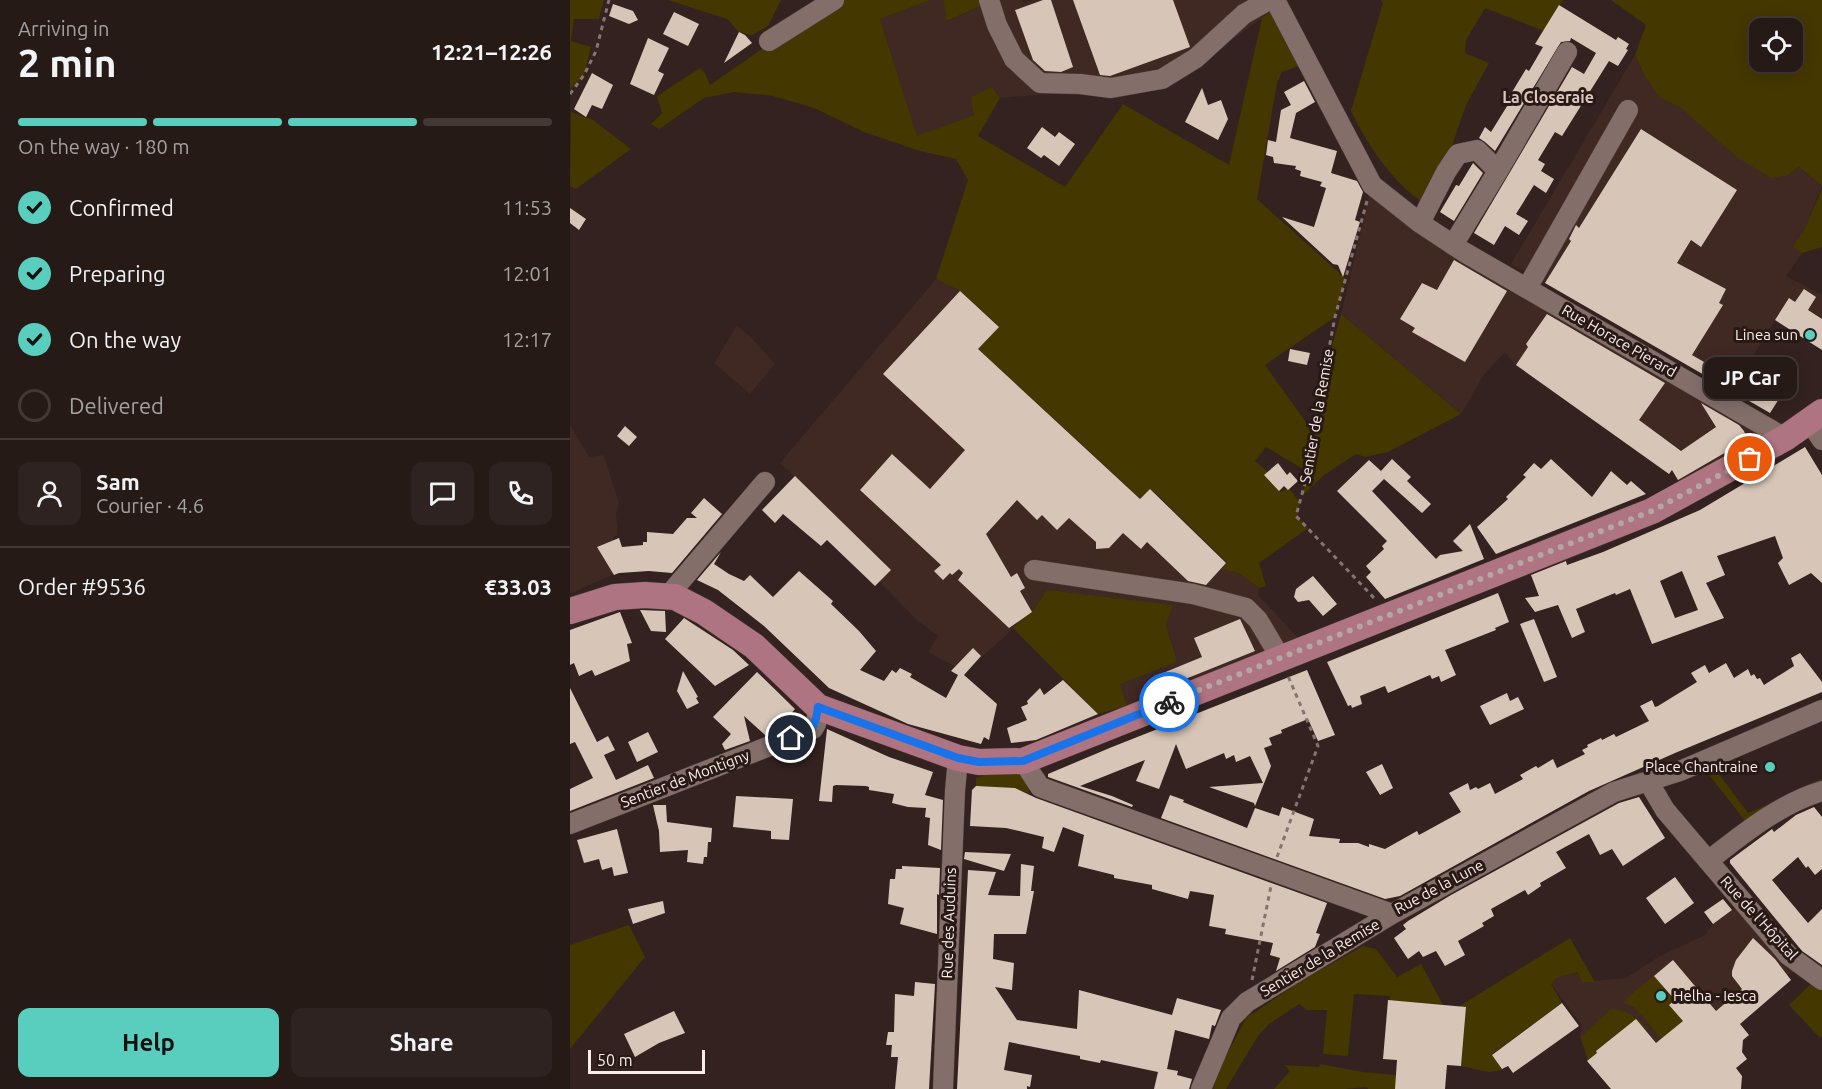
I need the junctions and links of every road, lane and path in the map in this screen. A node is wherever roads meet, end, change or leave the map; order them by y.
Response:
1 (609, 0) edge
2 (834, 0) edge
3 (989, 0) edge
4 (1269, 0) edge
5 (1275, 0) edge
6 (769, 41) dead end
7 (1567, 52) dead end
8 (570, 94) edge
9 (1628, 110) dead end
10 (1498, 171) junction
11 (1372, 185) junction
12 (1420, 223) junction
13 (1454, 245) junction
14 (1527, 288) junction
15 (1818, 424) edge
16 (1785, 438) junction
17 (765, 482) dead end
18 (1034, 570) dead end
19 (668, 596) junction
20 (570, 611) edge
21 (1389, 614) junction
22 (1280, 657) junction
23 (818, 707) junction
24 (1822, 710) edge
25 (958, 758) junction
26 (1023, 761) junction
27 (1648, 781) junction
28 (1822, 791) edge
29 (570, 824) edge
30 (1704, 856) junction
31 (1272, 870) junction
32 (1392, 914) junction
33 (1822, 980) edge
34 (1247, 1002) junction
35 (943, 1089) edge
36 (1201, 1089) edge

1 - 8 path
2 - 6 street
3 - 4 street
5 - 11 street, Rue Horace Pierard
7 - 10 street
9 - 14 street
10 - 12 street
10 - 13 street
11 - 12 street, Rue Horace Pierard
11 - 21 path, Sentier de la Remise
12 - 13 street, Rue Horace Pierard
13 - 14 street, Rue Horace Pierard
14 - 16 street, Rue Horace Pierard
15 - 16 main road
16 - 21 main road
17 - 19 street
18 - 22 street
19 - 20 main road
19 - 23 main road
21 - 22 main road
22 - 26 main road
22 - 31 path, Sentier de la Remise
23 - 25 main road
23 - 29 street, Sentier de Montigny
24 - 27 street, Rue de la Lune
25 - 26 main road
25 - 35 street, Rue des Auduins
26 - 31 street, Rue de la Lune
27 - 30 street
27 - 32 street, Rue de la Lune
28 - 30 street
30 - 33 street, Rue de l'Hôpital
31 - 32 street, Rue de la Lune
31 - 34 path, Sentier de la Remise
32 - 34 street, Sentier de la Remise
34 - 36 street, Sentier de la Remise

